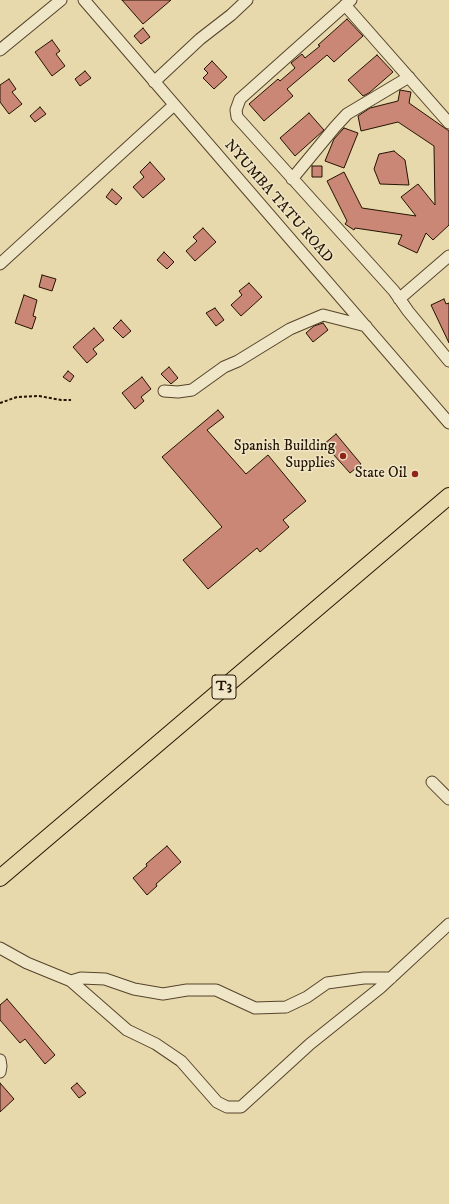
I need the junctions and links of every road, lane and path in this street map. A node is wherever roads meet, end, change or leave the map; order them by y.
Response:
1 (61, 0) edge
2 (84, 0) edge
3 (247, 0) edge
4 (348, 3) edge
5 (0, 50) edge
6 (409, 77) junction
7 (154, 82) junction
8 (174, 105) junction
9 (449, 123) edge
10 (292, 179) junction
11 (449, 256) edge
12 (0, 264) edge
13 (399, 299) junction
14 (366, 326) junction
15 (449, 361) edge
16 (164, 391) dead end
17 (71, 400) dead end
18 (0, 403) edge
19 (449, 423) edge
20 (449, 496) edge
21 (432, 782) dead end
22 (449, 799) edge
23 (0, 878) edge
24 (449, 924) edge
25 (0, 948) edge
26 (391, 978) junction
27 (71, 981) junction
28 (0, 1060) edge
29 (0, 1072) edge

1 - 5 street
2 - 7 street, NYUMBA TATU ROAD
3 - 7 street
4 - 6 street
4 - 10 street
6 - 9 street
6 - 10 street
7 - 8 street, NYUMBA TATU ROAD
8 - 12 street
8 - 14 street, NYUMBA TATU ROAD
10 - 13 street
11 - 13 street
13 - 15 street
14 - 16 street
14 - 19 street, NYUMBA TATU ROAD
17 - 18 path
20 - 23 highway, T3
21 - 22 street
24 - 26 street
25 - 27 street
26 - 27 street
26 - 27 street
28 - 29 street

